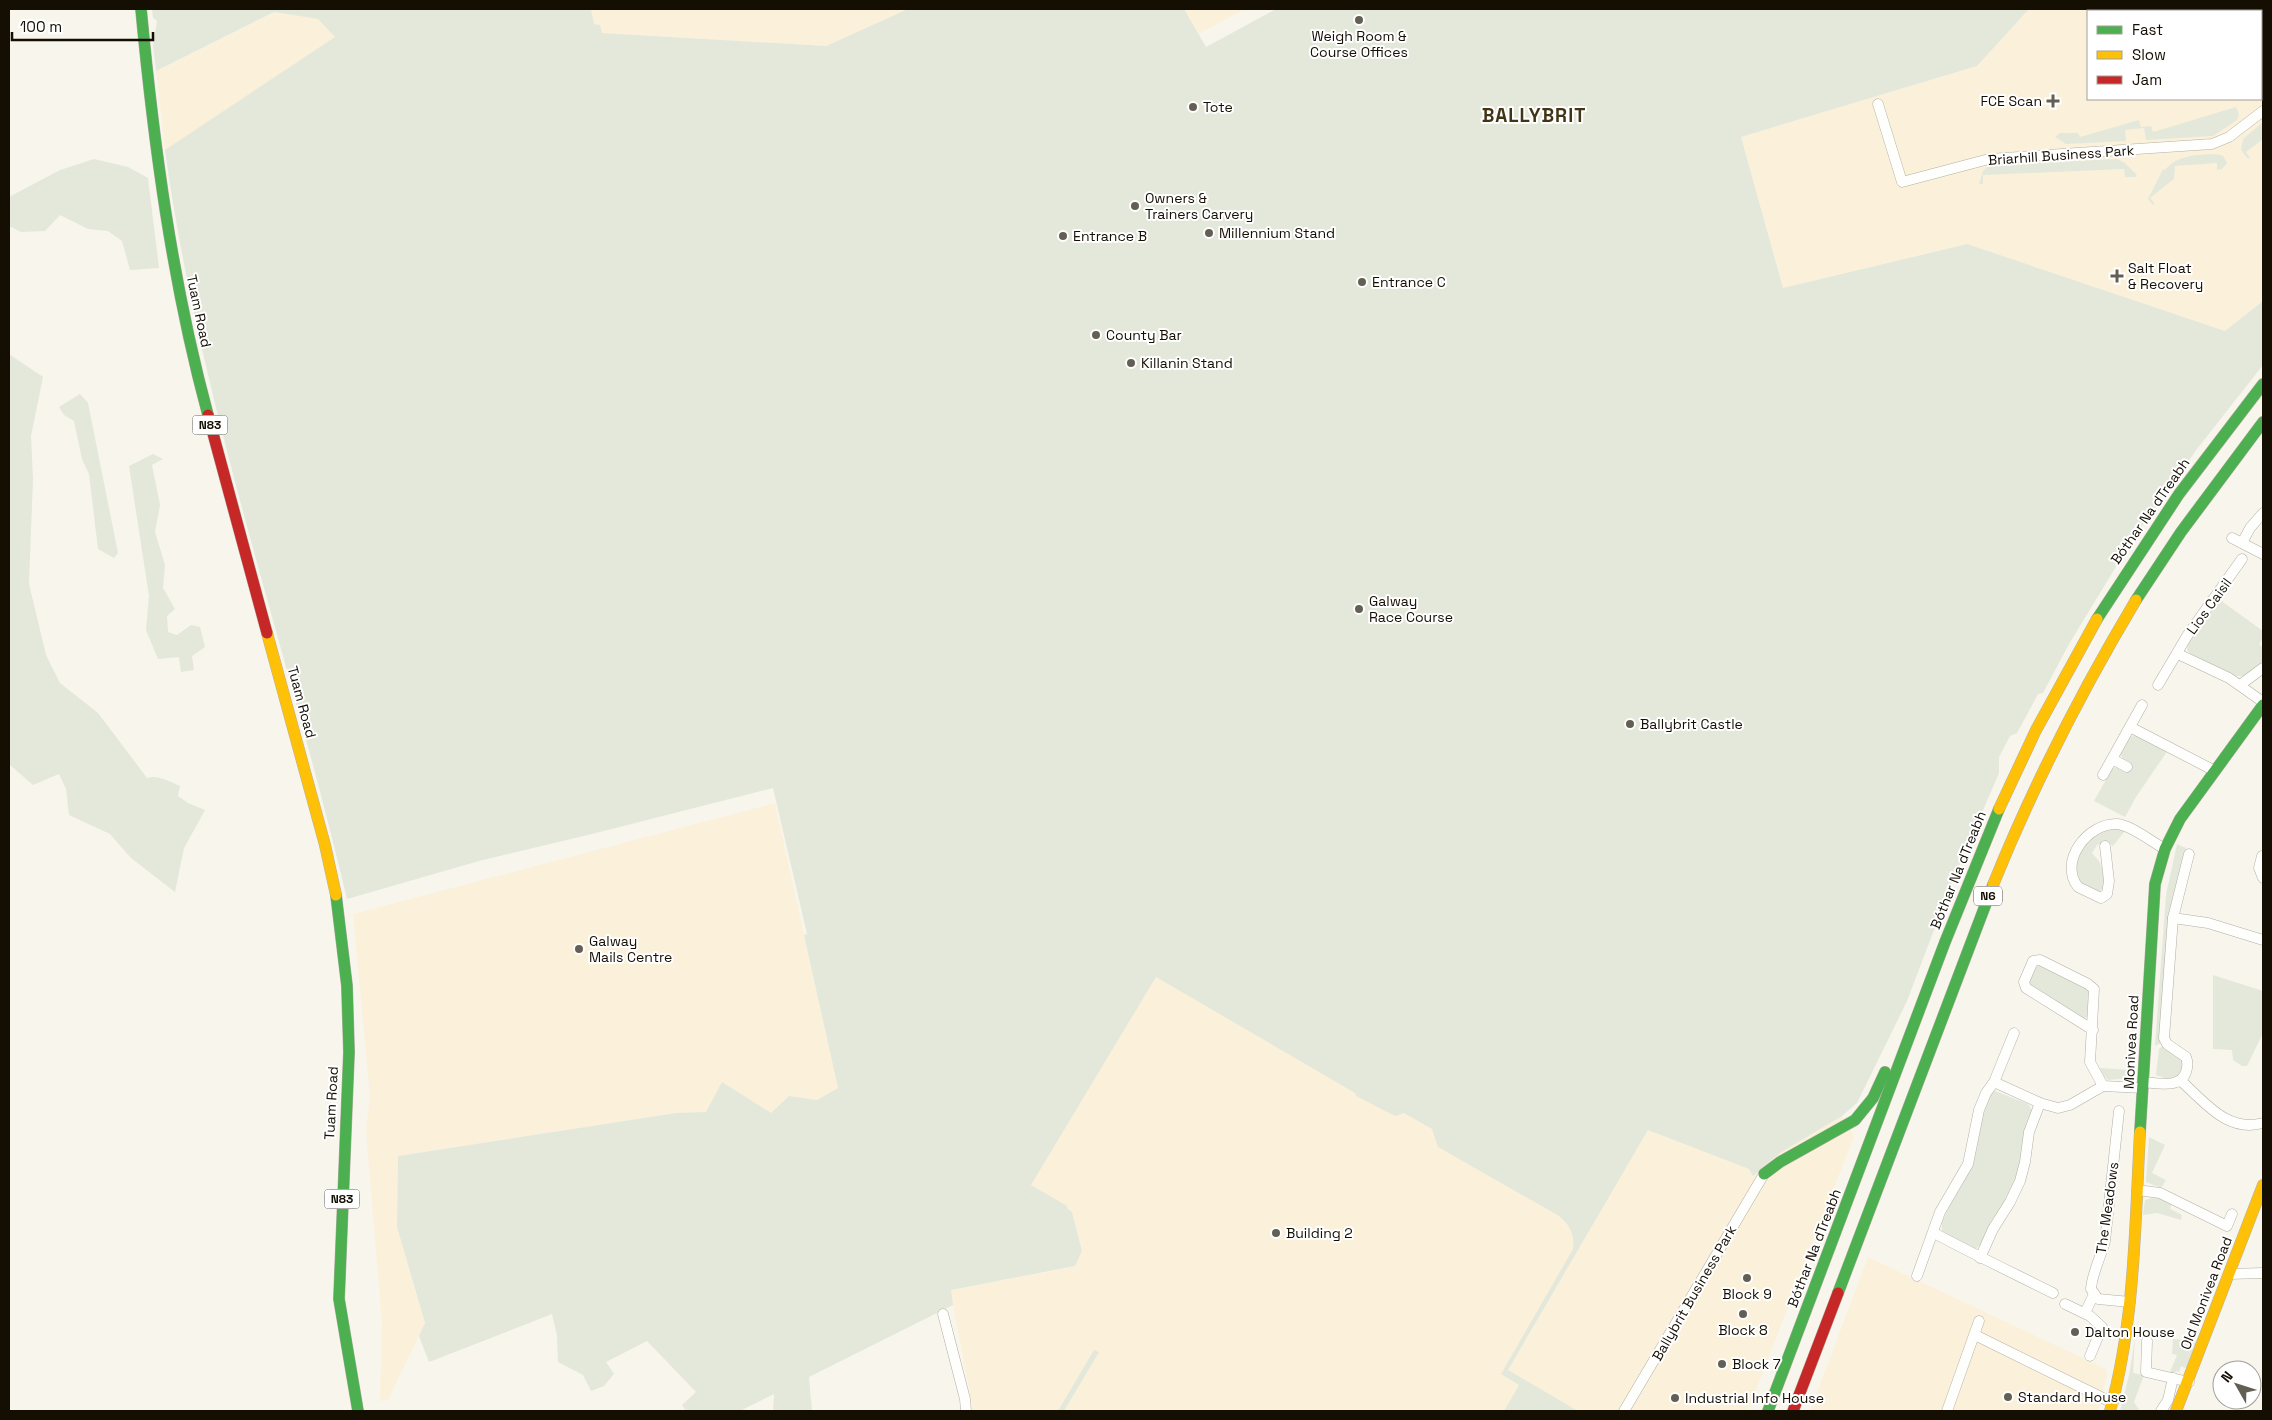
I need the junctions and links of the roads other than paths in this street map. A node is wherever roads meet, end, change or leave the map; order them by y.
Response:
1 (141, 9) edge
2 (1878, 104) dead end
3 (2263, 111) edge
4 (2263, 384) edge
5 (2263, 422) edge
6 (2263, 514) edge
7 (2263, 554) edge
8 (2242, 559) dead end
9 (2178, 654) junction
10 (2263, 668) edge
11 (2158, 685) dead end
12 (2240, 685) junction
13 (2263, 704) edge
14 (2142, 705) dead end
15 (2130, 727) junction
16 (2112, 759) junction
17 (2127, 767) dead end
18 (2215, 771) junction
19 (2103, 775) dead end
20 (2105, 846) dead end
21 (2165, 849) junction
22 (2189, 854) dead end
23 (2262, 856) edge
24 (2263, 878) edge
25 (2173, 918) junction
26 (2263, 940) edge
27 (1924, 997) junction
28 (2092, 1030) junction
29 (2014, 1033) dead end
30 (2181, 1081) junction
31 (1994, 1082) junction
32 (2143, 1085) junction
33 (2103, 1086) junction
34 (2040, 1103) junction
35 (2119, 1111) dead end
36 (2263, 1123) edge
37 (1764, 1174) joint
38 (2263, 1185) edge
39 (2137, 1190) junction
40 (2232, 1214) dead end
41 (1934, 1233) junction
42 (1980, 1258) junction
43 (2263, 1273) edge
44 (2228, 1274) junction
45 (1917, 1276) dead end
46 (2054, 1293) dead end
47 (2094, 1294) junction
48 (2130, 1302) junction
49 (2065, 1304) dead end
50 (2085, 1313) junction
51 (943, 1314) dead end
52 (1980, 1321) dead end
53 (1975, 1335) junction
54 (2147, 1341) dead end
55 (2090, 1356) dead end
56 (2173, 1378) junction
57 (2189, 1382) junction
58 (2111, 1407) edge
59 (358, 1411) edge
60 (966, 1411) edge
61 (1624, 1411) edge
62 (1768, 1411) edge
63 (1793, 1411) edge
64 (1947, 1411) edge
65 (2161, 1411) edge
66 (2176, 1411) edge

1 - 59 main road, Tuam Road / N83
2 - 3 street, Briarhill Business Park
4 - 27 main road, Bóthar Na dTreabh / N6
5 - 63 main road, N6
6 - 7 street
8 - 9 street, Lios Caisil
9 - 11 street, Lios Caisil
9 - 12 street
10 - 12 street
12 - 13 street
13 - 18 main road, Monivea Road
14 - 15 street
15 - 16 street
15 - 18 street
16 - 17 street
16 - 19 street
18 - 21 main road, Monivea Road
20 - 21 street
21 - 32 main road, Monivea Road
22 - 25 street
23 - 24 street
25 - 26 street
25 - 30 street
27 - 37 main road
27 - 62 main road, Bóthar Na dTreabh / N6
28 - 28 street
28 - 33 street
29 - 31 street
30 - 32 street
30 - 36 street
31 - 34 street
31 - 41 street
32 - 33 street
32 - 39 main road, Monivea Road
33 - 34 street
34 - 42 street
35 - 47 street, The Meadows
37 - 61 street, Ballybrit Business Park
38 - 44 main road, Old Monivea Road
39 - 40 street
39 - 48 main road, Monivea Road
41 - 42 street
41 - 45 street
42 - 46 street
43 - 44 street
44 - 57 main road, Old Monivea Road
47 - 48 street
47 - 50 street
48 - 58 main road, Monivea Road
49 - 50 street
50 - 55 street
51 - 60 street
52 - 53 street
53 - 58 street
53 - 64 street
54 - 56 street
56 - 57 street
56 - 65 street
57 - 66 main road, Old Monivea Road

